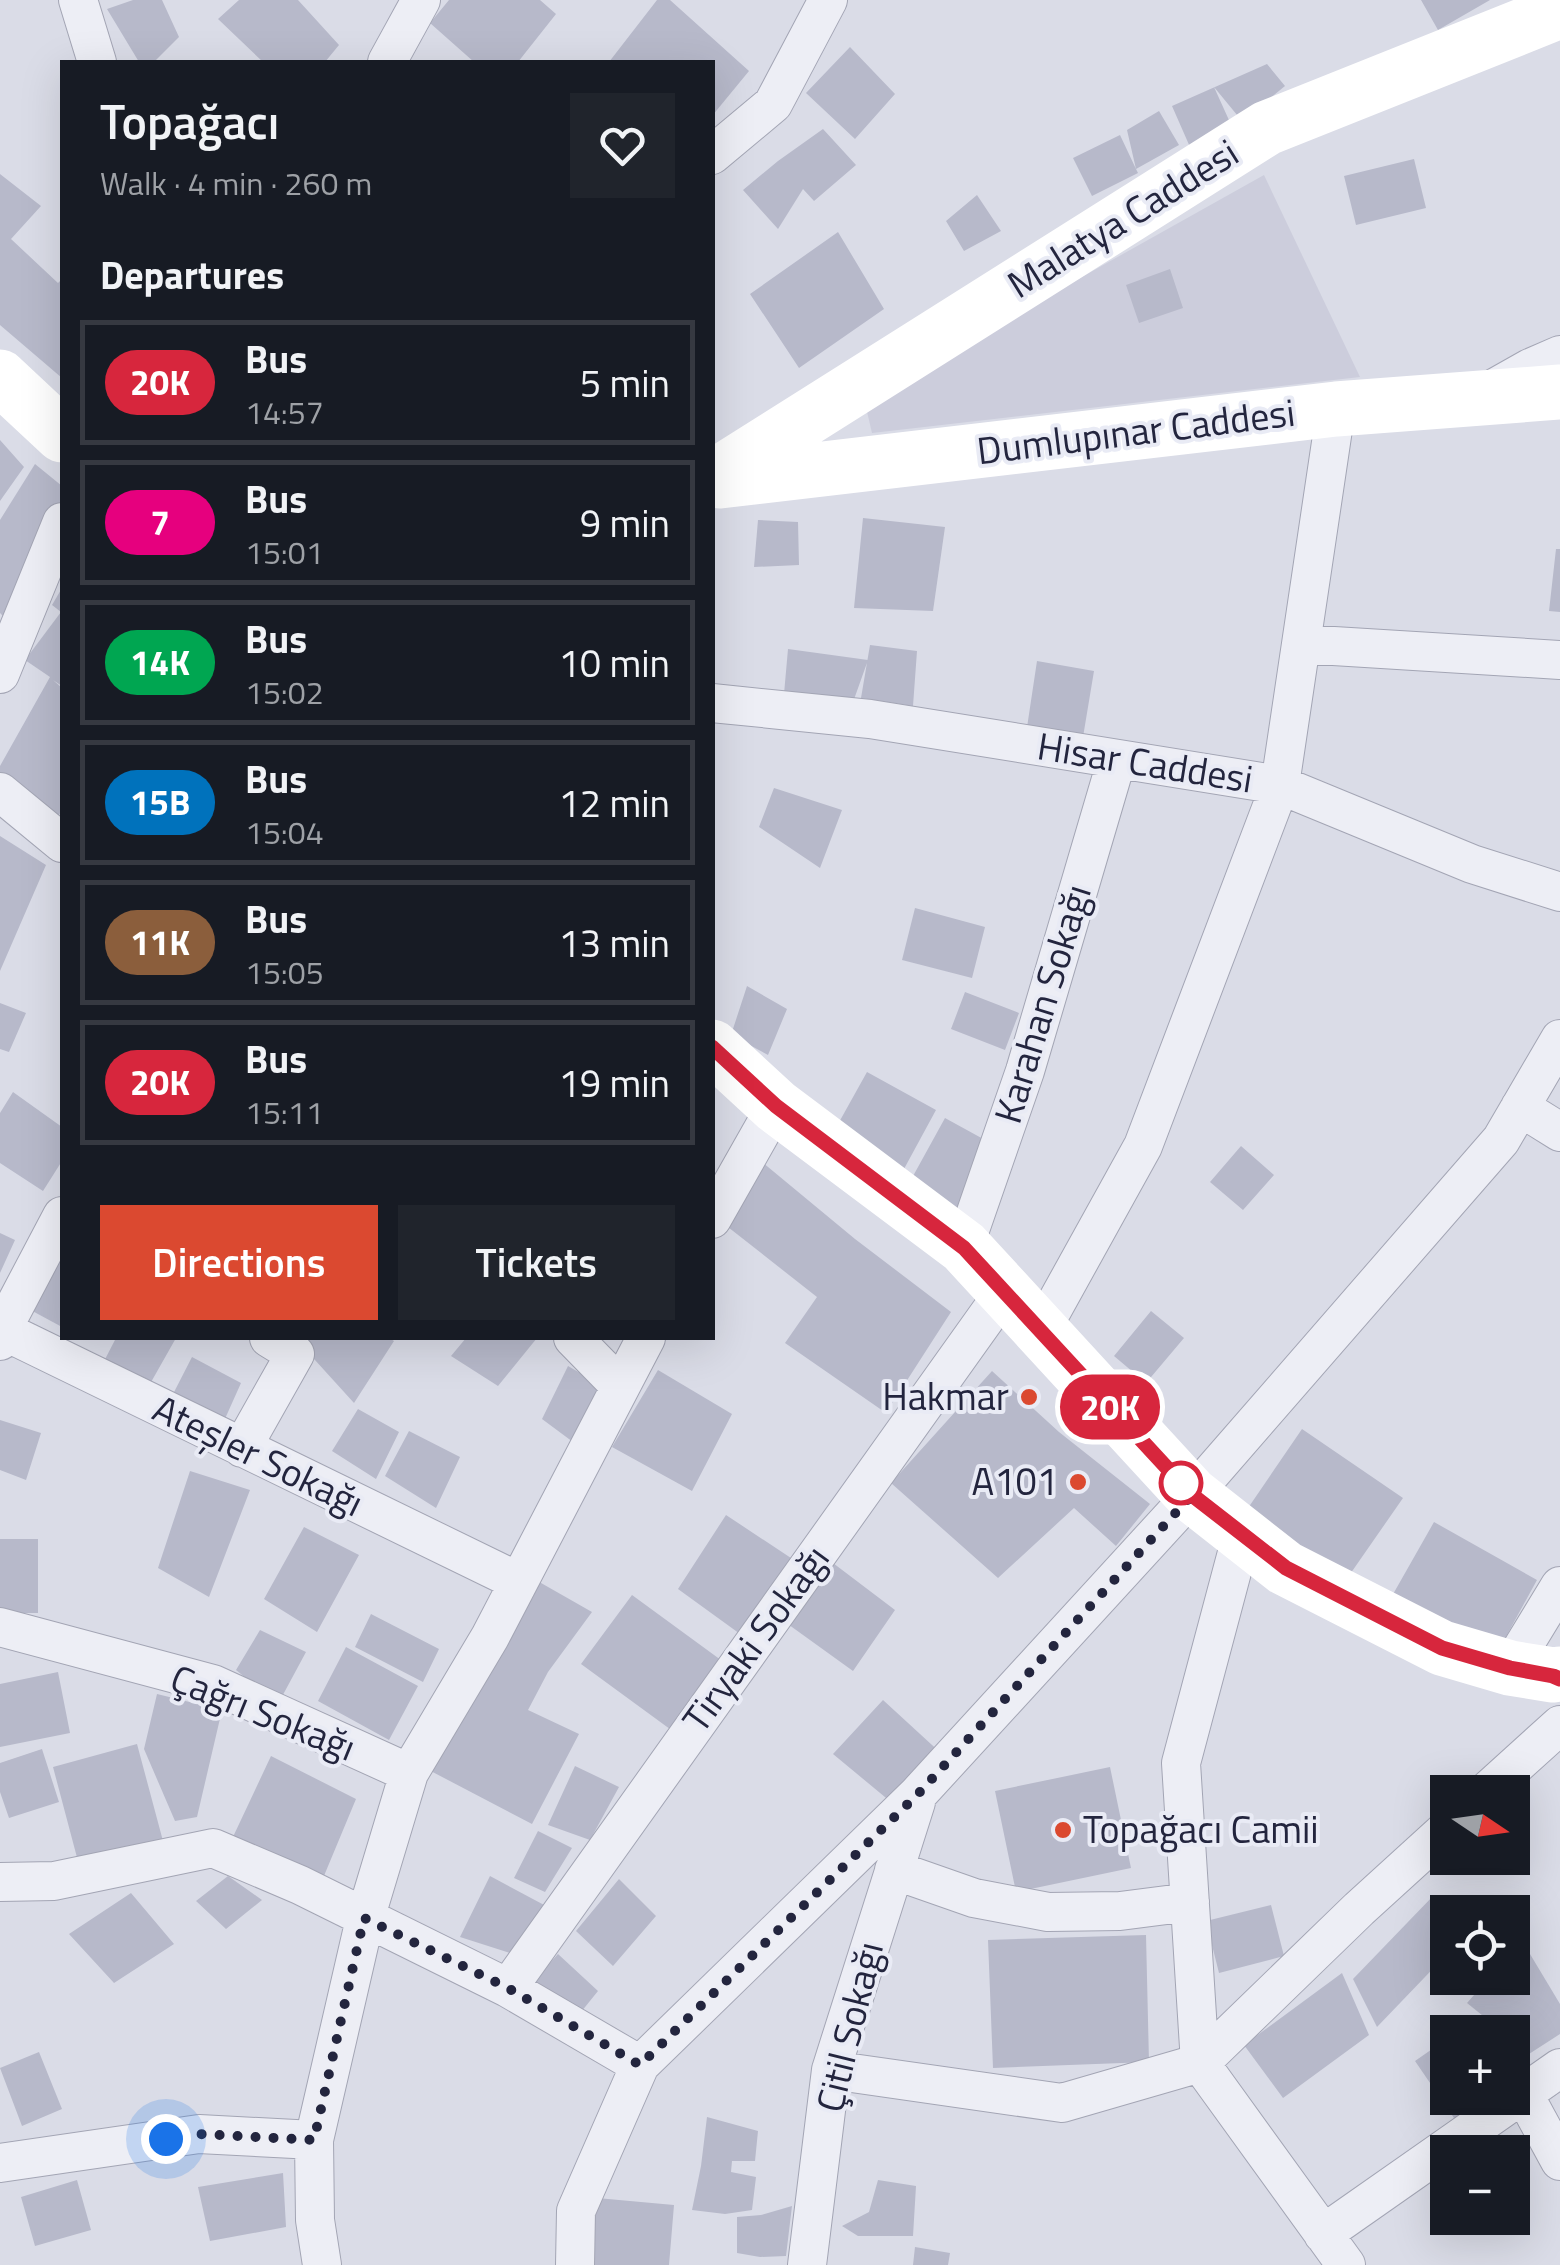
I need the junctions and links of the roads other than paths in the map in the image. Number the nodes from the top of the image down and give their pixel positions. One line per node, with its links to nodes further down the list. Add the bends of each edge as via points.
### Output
1 (78, 0): 5 (street)
2 (421, 0): 6 (street)
3 (828, 0): 7 (street, via 773,104)
4 (1560, 11): 14 (street, Malatya Caddesi, via 1267,128)
5 (95, 60)
6 (388, 60)
7 (715, 152)
8 (1560, 356): 11 (street)
9 (0, 378): 13 (street)
10 (1560, 392): 11 (street, Dumlupınar Caddesi)
11 (1475, 398): 12 (street, Dumlupınar Caddesi)
12 (1336, 409): 15 (street, Dumlupınar Caddesi); 17 (street)
13 (60, 433)
14 (715, 478)
15 (715, 480)
16 (60, 527): 19 (street)
17 (1302, 644): 18 (street); 22 (street)
18 (1560, 660)
19 (0, 674)
20 (715, 703): 21 (street, Hisar Caddesi, via 870,719)
21 (1118, 759): 22 (street, Hisar Caddesi); 33 (street, Karahan Sokağı)
22 (1280, 785): 25 (street, Hisar Caddesi, via 1472,864); 35 (street, via 1142,1146)
23 (0, 792): 24 (street)
24 (60, 841)
25 (1560, 892)
26 (1560, 1038): 29 (street)
27 (715, 1051): 28 (street)
28 (776, 1106): 31 (street); 33 (street)
29 (1520, 1107): 30 (street); 42 (street, via 1500,1140)
30 (1560, 1132)
31 (715, 1214)
32 (60, 1220): 36 (street)
33 (964, 1248): 34 (street)
34 (1005, 1291): 35 (street); 56 (street, Tiryaki Sokağı)
35 (1040, 1332): 42 (street)
36 (1, 1333): 41 (street, Ateşler Sokağı)
37 (273, 1340): 41 (street, via 295,1354)
38 (575, 1340): 40 (street)
39 (645, 1340): 40 (street)
40 (620, 1385): 44 (street)
41 (242, 1448): 44 (street, Ateşler Sokağı)
42 (1192, 1495): 43 (street); 50 (street)
43 (1242, 1534): 47 (street, via 1286,1568 1442,1648); 54 (street, via 1181,1763)
44 (517, 1581): 48 (street)
45 (1560, 1586): 47 (street)
46 (0, 1627): 48 (street, Çağrı Sokağı, via 213,1684)
47 (1549, 1684): 49 (street)
48 (409, 1774): 55 (street)
49 (1496, 1775)
50 (918, 1794): 52 (street, Çitil Sokağı); 58 (street)
51 (1430, 1845): 57 (street)
52 (894, 1870): 54 (street, via 974,1898 1048,1912); 60 (street, Çitil Sokağı)
53 (0, 1882): 55 (street, via 54,1880 213,1848)
54 (1190, 1902): 57 (street)
55 (364, 1918): 56 (street); 64 (street)
56 (508, 1988): 58 (street)
57 (1200, 2063): 60 (street, via 1062,2103); 67 (street)
58 (640, 2065): 69 (street, via 576,2211)
59 (1560, 2068): 61 (street)
60 (831, 2070): 70 (street, Çitil Sokağı)
61 (1530, 2089)
62 (1530, 2107): 65 (street)
63 (1493, 2115): 67 (street)
64 (314, 2140): 66 (street, via 199,2134); 68 (street)
65 (1560, 2161)
66 (0, 2162)
67 (1323, 2234): 71 (street)
68 (322, 2265)
69 (575, 2265)
70 (807, 2265)
71 (1346, 2265)

